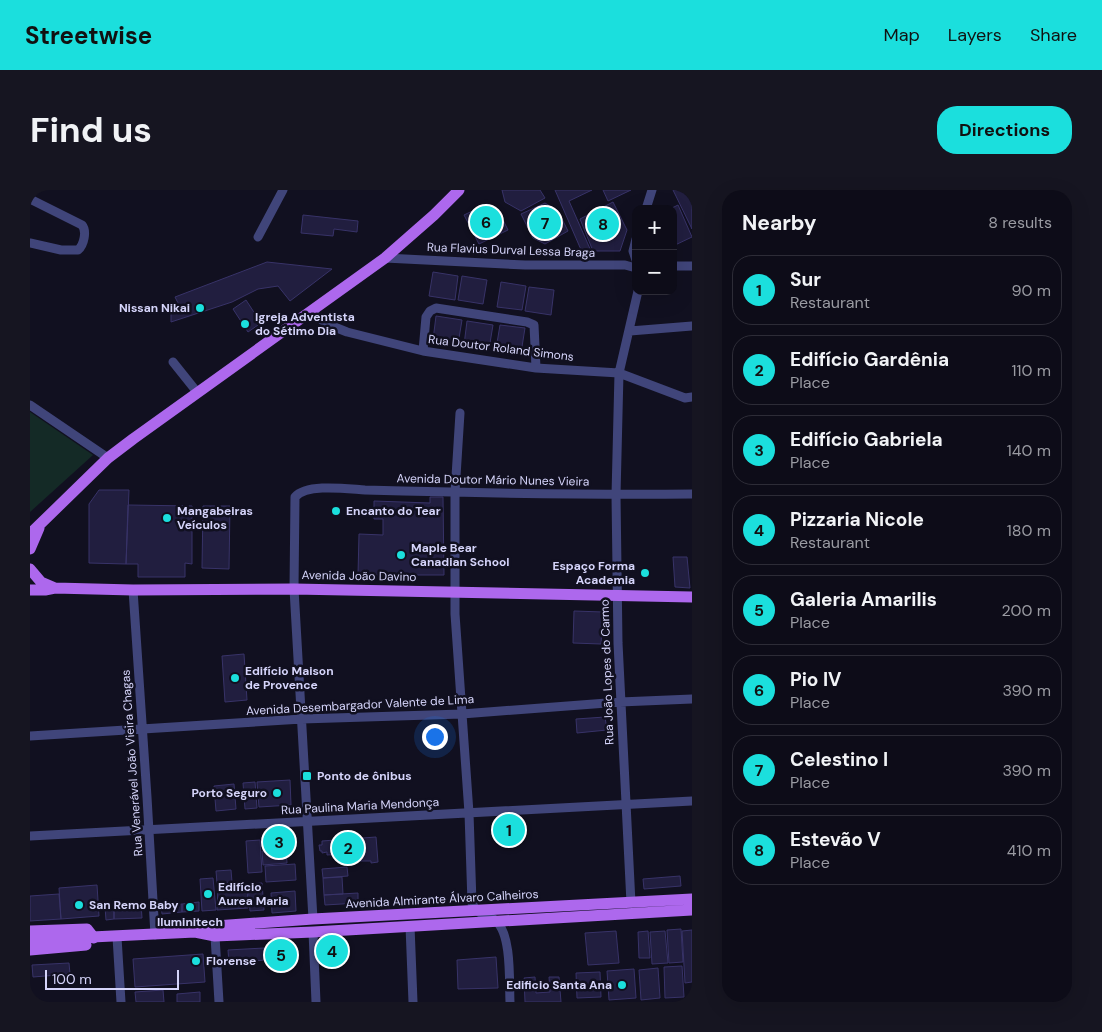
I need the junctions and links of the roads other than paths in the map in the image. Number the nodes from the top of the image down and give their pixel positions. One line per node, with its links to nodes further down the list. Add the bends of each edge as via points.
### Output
1 (283, 190): 6 (street)
2 (458, 190): 8 (main road)
3 (652, 190): 5 (street)
4 (30, 199): 7 (street, via 84,226 85,230 82,246 75,250)
5 (647, 205)
6 (258, 237)
7 (30, 244)
8 (385, 258): 11 (street, Rua Flavius Durval Lessa Braga); 13 (main road)
9 (677, 266): 10 (street)
10 (692, 266)
11 (632, 267)
12 (637, 295): 15 (street, Rua João Lopes do Carmo)
13 (311, 312): 16 (street, Rua Doutor Roland Simons, via 327,324 348,332); 20 (main road)
14 (692, 326): 15 (street)
15 (630, 331): 19 (street, Rua João Lopes do Carmo)
16 (422, 351): 18 (street, Rua Doutor Roland Simons); 18 (street, via 426,317 430,310 464,312 534,325)
17 (173, 362): 20 (street)
18 (536, 368): 19 (street, Rua Doutor Roland Simons)
19 (619, 373): 21 (street, Rua Doutor Roland Simons, via 685,398); 27 (street, Rua João Lopes do Carmo)
20 (197, 392): 24 (main road)
21 (692, 397)
22 (30, 405): 24 (street)
23 (460, 413): 25 (street)
24 (108, 458): 28 (main road)
25 (455, 492): 27 (street, Avenida Doutor Mário Nunes Vieira); 33 (street, Avenida Doutor Mário Nunes Vieira, via 321,488 299,493 295,497); 36 (street)
26 (692, 494): 27 (street, Avenida Doutor Mário Nunes Vieira)
27 (616, 495): 37 (street, Rua João Lopes do Carmo)
28 (40, 525): 29 (main road); 30 (main road)
29 (30, 534)
30 (30, 550)
31 (30, 570): 32 (main road, via 41,582)
32 (55, 588): 34 (main road, Avenida João Davino); 35 (main road, Avenida João Davino)
33 (294, 589): 35 (main road, Avenida João Davino); 36 (main road, Avenida João Davino); 42 (street)
34 (30, 590)
35 (133, 590): 43 (street, Rua Venerável João Vieira Chagas)
36 (455, 591): 37 (main road, Avenida João Davino); 41 (street)
37 (616, 595): 38 (main road, Avenida João Davino); 40 (street, Rua João Lopes do Carmo)
38 (692, 597)
39 (692, 699): 40 (street, Avenida Desembargador Valente de Lima)
40 (620, 702): 41 (street, Avenida Desembargador Valente de Lima); 46 (street, Rua João Lopes do Carmo)
41 (462, 714): 42 (street, Avenida Desembargador Valente de Lima); 47 (street)
42 (302, 719): 43 (street, Avenida Desembargador Valente de Lima); 48 (street)
43 (142, 730): 44 (street, Avenida Desembargador Valente de Lima); 49 (street, Rua Venerável João Vieira Chagas)
44 (30, 736)
45 (692, 801): 46 (street, Rua Paulina Maria Mendonça)
46 (625, 804): 47 (street, Rua Paulina Maria Mendonça); 52 (street, Rua João Lopes do Carmo)
47 (469, 813): 48 (street, Rua Paulina Maria Mendonça); 54 (street, via 472,902)
48 (308, 822): 49 (street, Rua Paulina Maria Mendonça); 55 (street)
49 (149, 830): 50 (street, Rua Paulina Maria Mendonça); 61 (street, Rua Venerável João Vieira Chagas)
50 (30, 836)
51 (692, 899): 52 (main road, Avenida Almirante Álvaro Calheiros)
52 (631, 903): 54 (main road, Avenida Almirante Álvaro Calheiros)
53 (692, 910): 56 (main road, Avenida Almirante Álvaro Calheiros)
54 (476, 911): 55 (main road, Avenida Almirante Álvaro Calheiros); 56 (street)
55 (313, 919): 59 (main road, Avenida Almirante Álvaro Calheiros, via 216,926)
56 (497, 921): 57 (main road, Avenida Almirante Álvaro Calheiros); 71 (street, via 507,941)
57 (410, 926): 60 (main road, Avenida Almirante Álvaro Calheiros); 70 (street)
58 (30, 931): 64 (main road, Avenida Almirante Álvaro Calheiros, via 87,929)
59 (194, 932): 61 (main road, Avenida Almirante Álvaro Calheiros); 62 (main road, Avenida Almirante Álvaro Calheiros)
60 (313, 932): 62 (main road, Avenida Almirante Álvaro Calheiros); 69 (street)
61 (155, 934): 63 (main road, Avenida Almirante Álvaro Calheiros)
62 (215, 936): 68 (street)
63 (114, 937): 64 (main road, Avenida Almirante Álvaro Calheiros); 66 (main road, via 96,944); 67 (street)
64 (94, 938): 65 (main road)
65 (30, 940)
66 (30, 950)
67 (121, 1002)
68 (219, 1002)
69 (316, 1002)
70 (413, 1002)
71 (510, 1002)

